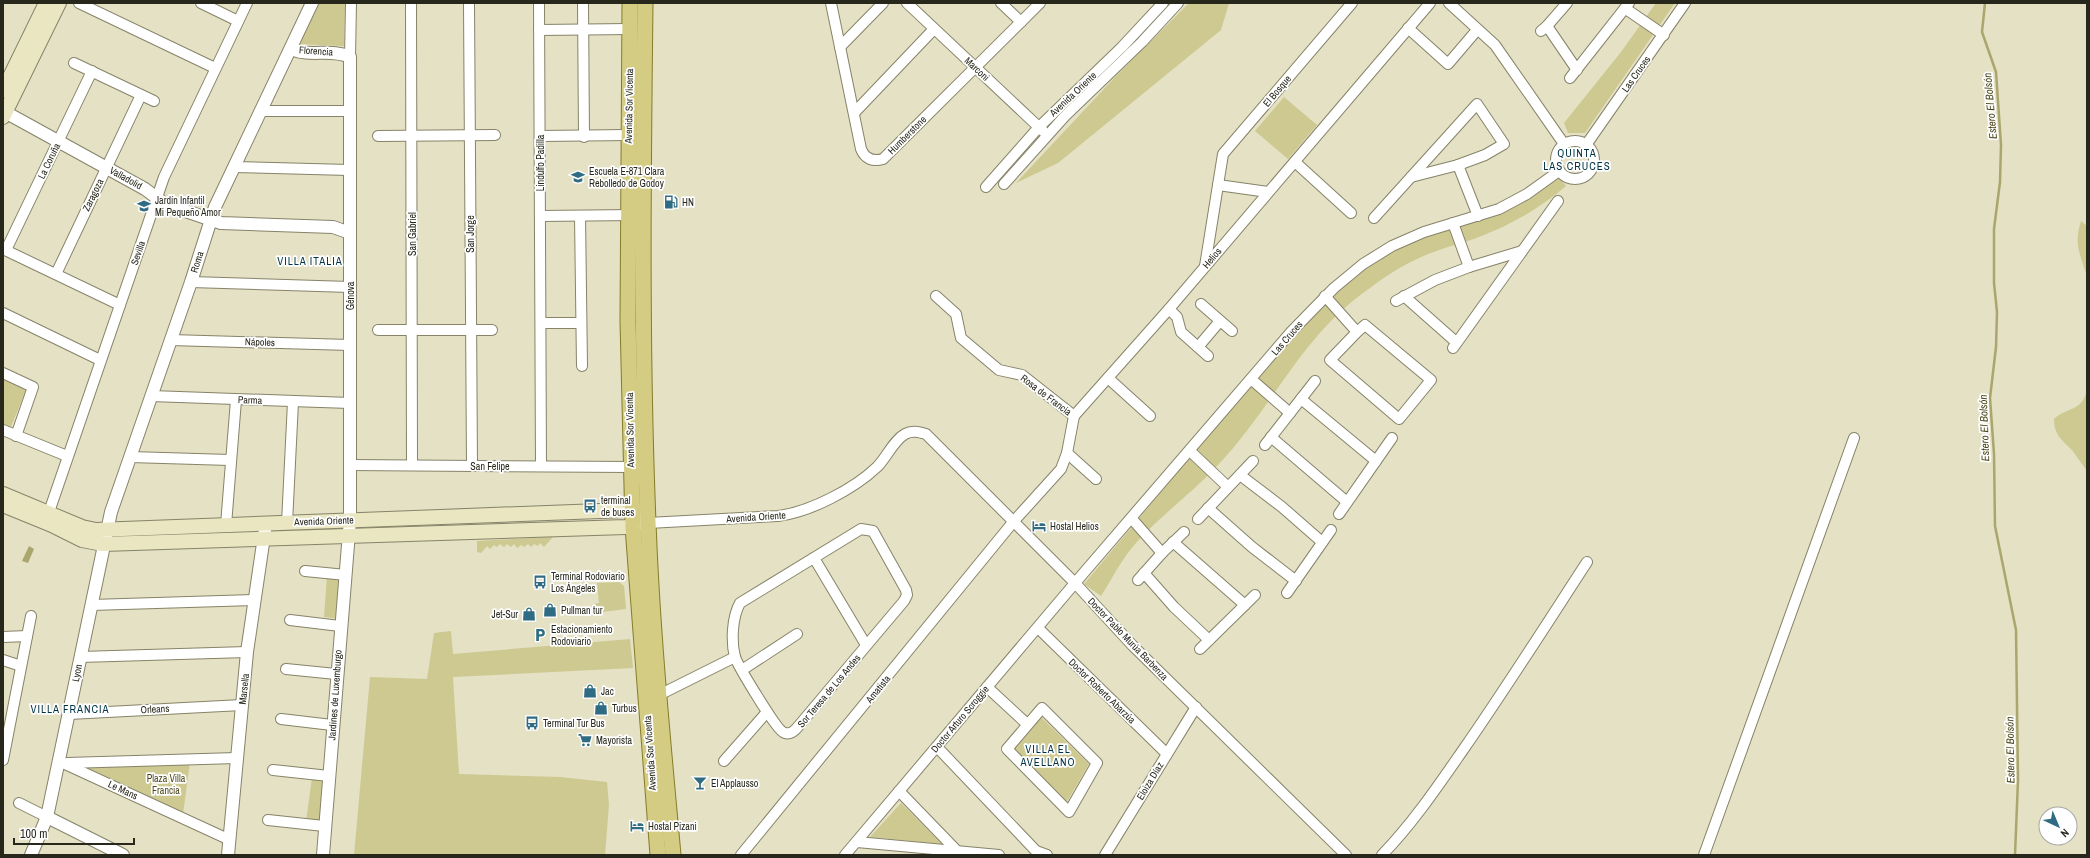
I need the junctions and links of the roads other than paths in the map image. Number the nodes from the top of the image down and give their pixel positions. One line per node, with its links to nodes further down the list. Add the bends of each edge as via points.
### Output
1 (46, 3): 46 (main road)
2 (59, 3): 52 (main road)
3 (79, 3): 41 (street)
4 (201, 3): 28 (street)
5 (247, 3): 28 (street, Sevilla)
6 (312, 3): 38 (street, Roma)
7 (351, 3): 39 (street, Génova)
8 (411, 3): 59 (street, San Gabriel)
9 (469, 3): 54 (street, San Jorge)
10 (539, 3): 33 (street, Lindulfo Padilla)
11 (583, 3): 35 (street)
12 (630, 3): 31 (main road, Avenida Sor Vicenta)
13 (645, 3): 79 (main road, Avenida Sor Vicenta)
14 (831, 3): 37 (street, Humberstone)
15 (883, 3): 37 (street)
16 (907, 3): 32 (street, Marconi)
17 (1001, 3): 29 (street)
18 (1040, 3): 29 (street, Humberstone)
19 (1178, 3): 27 (street, Avenida Oriente)
20 (1352, 3): 73 (street, El Bosque, via 1223,154)
21 (1430, 3): 30 (street, Helios)
22 (1449, 3): 34 (street)
23 (1567, 3): 43 (street, via 1544,28)
24 (1685, 3): 36 (street, Las Cruces)
25 (1160, 4): 27 (street); 53 (street, Avenida Oriente, via 1122,47)
26 (1627, 6): 36 (street); 43 (street)
27 (1168, 15): 57 (street, Avenida Oriente)
28 (238, 21): 41 (street, Sevilla)
29 (1021, 22): 42 (street, Humberstone)
30 (1408, 28): 34 (street, via 1448,64); 65 (street, Helios)
31 (630, 29): 35 (street); 56 (main road, Avenida Sor Vicenta)
32 (934, 29): 42 (street, Marconi); 51 (street)
33 (539, 30): 35 (street); 60 (street, Lindulfo Padilla)
34 (1477, 30): 63 (street, via 1495,45)
35 (583, 31): 61 (street)
36 (1664, 35): 64 (street, Las Cruces)
37 (840, 47): 51 (street, Humberstone)
38 (291, 48): 39 (street, Florencia, via 298,51); 49 (street, Roma)
39 (345, 55): 50 (street, Génova)
40 (74, 63): 44 (street)
41 (215, 68): 76 (street, Sevilla, via 164,177)
42 (976, 68): 51 (street, Humberstone, via 883,160 872,160 863,152); 53 (street, Marconi)
43 (1577, 70): 45 (street)
44 (92, 72): 47 (street); 62 (street, La Coruña)
45 (1570, 78)
46 (3, 91)
47 (142, 95): 48 (street); 68 (street, Zaragoza)
48 (154, 101)
49 (261, 111): 50 (street); 67 (street, Roma)
50 (348, 111): 69 (street, Génova)
51 (854, 113)
52 (4, 114): 62 (street, Valladolid)
53 (1039, 127): 57 (street, Marconi); 74 (street, Avenida Oriente)
54 (470, 134): 55 (street); 59 (street); 103 (street, San Jorge)
55 (495, 135)
56 (629, 135): 61 (street); 79 (main road, Avenida Sor Vicenta)
57 (1046, 135): 72 (street, Avenida Oriente)
58 (378, 136): 59 (street)
59 (412, 136): 105 (street, San Gabriel)
60 (540, 136): 61 (street); 80 (street, Lindulfo Padilla)
61 (584, 137)
62 (58, 142): 68 (street, Valladolid); 87 (street, La Coruña)
63 (1564, 144): 64 (street, via 1575,141); 70 (street, via 1556,160)
64 (1586, 145): 70 (street, via 1594,159 1592,170 1584,178 1573,180)
65 (1295, 162): 75 (street, Helios); 78 (street)
66 (1458, 165): 71 (street); 71 (street, via 1485,155 1504,144 1477,104); 82 (street)
67 (234, 167): 69 (street); 84 (street, Roma)
68 (107, 168): 76 (street, Valladolid, via 145,189); 91 (street, Zaragoza)
69 (349, 170): 86 (street, Génova)
70 (1559, 171): 82 (street, Las Cruces, via 1527,194 1499,209)
71 (1411, 177): 83 (street)
72 (1004, 184)
73 (1218, 185): 75 (street); 89 (street, El Bosque)
74 (986, 187)
75 (1268, 192): 89 (street, Helios)
76 (157, 199): 84 (street, Valladolid); 97 (street, Sevilla)
77 (1558, 201): 88 (street)
78 (1351, 213)
79 (636, 215): 81 (street); 143 (main road, Avenida Sor Vicenta, via 628,335); 162 (main road, Avenida Sor Vicenta)
80 (540, 216): 81 (street); 101 (street, Lindulfo Padilla)
81 (580, 216): 102 (street)
82 (1478, 216): 85 (street, Las Cruces)
83 (1374, 218)
84 (210, 220): 86 (street, Valladolid, via 243,224 333,227); 92 (street, Roma)
85 (1453, 223): 90 (street); 95 (street, Las Cruces, via 1408,239 1377,254 1349,274)
86 (350, 233): 93 (street, Génova)
87 (5, 250): 91 (street)
88 (1522, 251): 90 (street); 90 (street, via 1455,345 1400,298)
89 (1205, 266): 98 (street, Helios)
90 (1468, 267)
91 (56, 274): 97 (street)
92 (191, 282): 93 (street); 109 (street, Roma)
93 (350, 287): 110 (street, Génova)
94 (936, 296): 125 (street, Rosa de Francia, via 956,314 961,338 999,370 1022,375)
95 (1325, 296): 108 (street); 117 (street, Las Cruces)
96 (1201, 304): 100 (street)
97 (120, 305): 113 (street, Sevilla)
98 (1169, 309): 111 (street, via 1177,316 1181,332); 116 (street, Helios)
99 (3, 313): 113 (street)
100 (1220, 321): 107 (street); 111 (street)
101 (540, 323): 102 (street); 142 (street, Lindulfo Padilla)
102 (581, 323): 114 (street)
103 (471, 329): 105 (street); 106 (street); 141 (street, San Jorge)
104 (378, 330): 105 (street)
105 (412, 330): 140 (street, San Gabriel)
106 (492, 330)
107 (1232, 331)
108 (1357, 332): 108 (street, via 1330,360 1399,419 1431,380 1365,325)
109 (170, 340): 110 (street, Nápoles); 119 (street, Roma)
110 (350, 345): 123 (street, Génova)
111 (1198, 347): 112 (street)
112 (1208, 356)
113 (100, 360): 134 (street, Sevilla)
114 (582, 366)
115 (3, 373): 129 (street, via 33,387)
116 (1108, 378): 125 (street, Helios); 126 (street)
117 (1251, 379): 124 (street); 132 (street, Las Cruces)
118 (1315, 381): 120 (street)
119 (151, 396): 121 (street, Parma); 135 (street, Roma)
120 (1301, 399): 124 (street); 138 (street)
121 (236, 400): 122 (street, Parma); 136 (street)
122 (293, 402): 123 (street, Parma); 161 (street)
123 (350, 403): 139 (street, Génova)
124 (1290, 413): 148 (street, via 1268,441)
125 (1074, 416): 133 (street)
126 (1150, 416)
127 (3, 430): 129 (street)
128 (907, 433): 159 (street, Doctor Pablo Murúa Barbenza, via 913,431 926,434); 162 (street, Avenida Oriente, via 871,472 809,509 778,516)
129 (16, 436): 134 (street)
130 (1392, 438): 138 (street)
131 (1854, 438): 245 (street)
132 (1190, 451): 146 (street); 156 (street, Las Cruces)
133 (1067, 453): 145 (street); 159 (street, via 1061,469)
134 (67, 456): 152 (street, Sevilla)
135 (130, 457): 136 (street); 166 (street, Roma)
136 (230, 460): 163 (street)
137 (1253, 461): 144 (street)
138 (1376, 461): 148 (street)
139 (349, 465): 140 (street, San Felipe); 158 (street, Génova)
140 (412, 465): 141 (street, San Felipe)
141 (472, 466): 142 (street, San Felipe)
142 (541, 466): 143 (street, San Felipe)
143 (631, 467): 151 (main road, Avenida Sor Vicenta)
144 (1240, 475): 146 (street); 173 (street)
145 (1096, 479)
146 (1228, 487): 150 (street)
147 (3, 494): 152 (main road, Avenida Oriente)
148 (1347, 502): 154 (street)
149 (3, 505): 174 (main road, Avenida Oriente, via 82,540)
150 (1208, 508): 157 (street); 180 (street)
151 (632, 509): 153 (main road, Avenida Oriente); 162 (main road); 164 (main road, Avenida Sor Vicenta)
152 (49, 512): 166 (main road, Avenida Oriente, via 89,529)
153 (565, 512): 155 (main road, Avenida Oriente); 165 (main road)
154 (1339, 514)
155 (472, 516): 158 (main road, Avenida Oriente); 168 (main road, via 466,520)
156 (1132, 519): 175 (street); 181 (street, Las Cruces)
157 (1198, 519)
158 (350, 520): 161 (main road, Avenida Oriente); 170 (street, Génova)
159 (1014, 521): 181 (street, Doctor Pablo Murúa Barbenza); 238 (street, Amatista)
160 (266, 523): 161 (main road, Avenida Oriente); 163 (main road, Avenida Oriente); 171 (street, Marsella)
161 (287, 523)
162 (648, 523): 164 (main road, Avenida Oriente); 207 (main road, Avenida Sor Vicenta)
163 (226, 525): 166 (main road, Avenida Oriente)
164 (632, 527): 165 (main road, Avenida Oriente); 204 (main road, Avenida Sor Vicenta)
165 (568, 529): 168 (main road, Avenida Oriente)
166 (106, 530): 174 (street, Lyon)
167 (1331, 530): 173 (street)
168 (466, 532): 170 (main road, Avenida Oriente)
169 (1184, 532): 172 (street)
170 (349, 536): 171 (main road, Avenida Oriente); 179 (street, Jardines de Luxemburgo)
171 (265, 539): 174 (main road, Avenida Oriente); 184 (street, Marsella)
172 (1173, 542): 175 (street); 186 (street)
173 (1322, 542): 180 (street)
174 (103, 544): 185 (street, Lyon)
175 (1162, 553): 194 (street, via 1141,576)
176 (814, 558): 195 (street, Sor Teresa de Los Andes); 195 (street, Sor Teresa de Los Andes, via 861,529 873,531 907,595); 199 (street, Sor Teresa de Los Andes, via 740,604 735,613 733,626)
177 (1586, 562): 244 (street, via 1434,792)
178 (305, 571): 179 (street)
179 (346, 575): 189 (street, Jardines de Luxemburgo)
180 (1296, 581): 182 (street)
181 (1074, 583): 190 (street, Doctor Arturo Scroggie); 209 (street, Doctor Pablo Murúa Barbenza)
182 (1287, 593)
183 (1255, 595): 186 (street)
184 (254, 600): 185 (street); 197 (street, Marsella)
185 (91, 605): 198 (street, Lyon)
186 (1245, 605): 194 (street)
187 (31, 616): 192 (street)
188 (290, 620): 189 (street)
189 (340, 626): 205 (street, Jardines de Luxemburgo)
190 (1038, 628): 206 (street, Doctor Arturo Scroggie); 217 (street, Doctor Roberto Abarzúa)
191 (797, 634): 203 (street)
192 (27, 636): 193 (street); 201 (street)
193 (3, 637)
194 (1209, 640): 196 (street)
195 (866, 645): 210 (street, Sor Teresa de Los Andes, via 794,731 787,734 781,732)
196 (1200, 649)
197 (247, 652): 198 (street); 208 (street, Marsella)
198 (80, 657): 212 (street, Lyon)
199 (735, 658): 203 (street, Sor Teresa de Los Andes); 207 (street)
200 (3, 660): 201 (street)
201 (21, 666): 211 (street)
202 (286, 669): 205 (street)
203 (742, 670): 210 (street, Sor Teresa de Los Andes)
204 (644, 672): 207 (main road, via 652,674); 236 (main road, Avenida Sor Vicenta)
205 (336, 674): 215 (street, Jardines de Luxemburgo)
206 (987, 687): 214 (street); 216 (street, Doctor Arturo Scroggie)
207 (659, 688): 237 (main road, Avenida Sor Vicenta)
208 (242, 705): 212 (street, Orleans); 218 (street, Marsella)
209 (1196, 708): 217 (street, Eloiza Díaz); 243 (street, Doctor Pablo Murúa Barbenza)
210 (767, 712): 220 (street)
211 (8, 713): 219 (street)
212 (69, 714): 221 (street, Lyon)
213 (280, 719): 215 (street)
214 (1027, 724): 214 (street, via 1006,748 1069,812 1097,763 1042,708)
215 (332, 725): 223 (street, Jardines de Luxemburgo)
216 (937, 747): 224 (street, Doctor Arturo Scroggie); 241 (street)
217 (1167, 754): 242 (street, Eloiza Díaz)
218 (237, 758): 221 (street); 229 (street, Marsella)
219 (3, 760)
220 (724, 760)
221 (62, 763): 226 (street, Lyon); 229 (street, Le Mans)
222 (273, 770): 223 (street)
223 (329, 776): 228 (street, Jardines de Luxemburgo)
224 (900, 791): 230 (street, Doctor Arturo Scroggie); 231 (street)
225 (19, 803): 226 (street)
226 (47, 817): 232 (street, Lyon); 233 (street)
227 (268, 820): 228 (street)
228 (324, 826): 235 (street, Jardines de Luxemburgo)
229 (230, 840): 234 (street, Marsella)
230 (857, 842): 231 (street); 239 (street, Doctor Arturo Scroggie)
231 (958, 852): 240 (street)
232 (31, 855)
233 (123, 855)
234 (228, 855)
235 (323, 855)
236 (658, 855)
237 (673, 855)
238 (741, 855)
239 (845, 855)
240 (999, 855)
241 (1042, 855)
242 (1105, 855)
243 (1346, 855)
244 (1382, 855)
245 (1704, 855)

